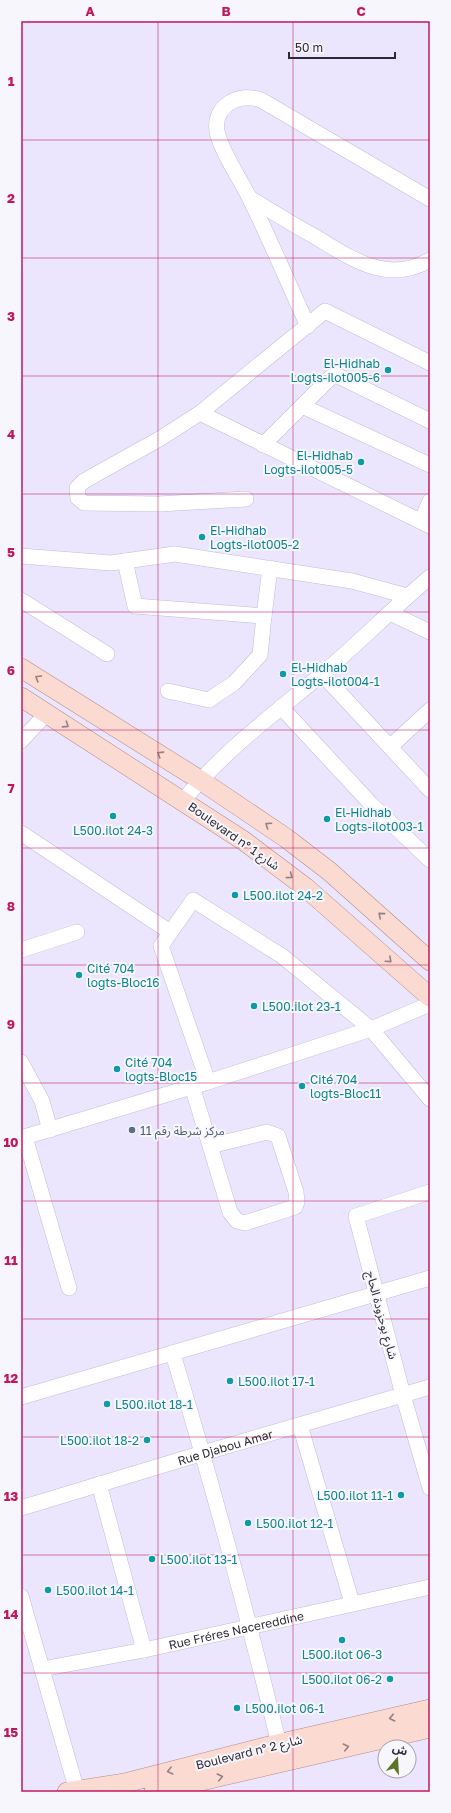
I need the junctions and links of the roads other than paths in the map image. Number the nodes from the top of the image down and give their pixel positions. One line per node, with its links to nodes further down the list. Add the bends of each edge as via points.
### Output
1 (250, 198): 2 (street, via 217,131 219,115 224,108 230,102 246,97 262,100); 3 (street, via 362,264 387,270 400,270); 4 (street)
2 (430, 199)
3 (430, 260)
4 (308, 326): 5 (street, via 325,311); 7 (street)
5 (430, 363)
6 (302, 406): 8 (street, via 334,374); 9 (street); 10 (street)
7 (200, 413): 9 (street); 11 (street, via 84,481 77,488 78,498 84,503 159,504)
8 (430, 421)
9 (263, 445): 13 (street)
10 (430, 465)
11 (246, 499)
12 (430, 501): 13 (street)
13 (425, 524)
14 (21, 556): 15 (street, via 112,564)
15 (125, 562): 16 (street, via 175,554); 21 (street, via 135,606)
16 (270, 568): 18 (street, via 352,581); 21 (street)
17 (430, 577): 18 (street)
18 (407, 596): 20 (street)
19 (21, 600): 23 (street)
20 (390, 613): 22 (street); 25 (street)
21 (264, 616): 26 (street, via 260,655 234,683 209,700)
22 (430, 632)
23 (107, 654)
24 (21, 668): 33 (main road, one-way to 24)
25 (322, 674): 28 (street); 32 (street)
26 (168, 691)
27 (21, 697): 30 (main road, Boulevard n° شارع 1)
28 (281, 706): 33 (street); 37 (street, via 371,804)
29 (430, 710): 32 (street)
30 (47, 713): 31 (street); 35 (main road, Boulevard n° شارع 1, one-way to 35)
31 (21, 741)
32 (391, 746): 34 (street)
33 (200, 780): 35 (street); 41 (main road, one-way to 33, via 329,871 286,838)
34 (430, 790)
35 (183, 801): 42 (main road, Boulevard n° شارع 1, one-way to 42, via 244,841 305,887)
36 (21, 833): 39 (street)
37 (430, 860)
38 (77, 932): 40 (street)
39 (170, 932): 44 (street, via 193,900 282,956); 46 (street, via 161,946)
40 (21, 950)
41 (430, 961)
42 (430, 997)
43 (430, 1004): 44 (street)
44 (371, 1029): 46 (street); 48 (street)
45 (21, 1062): 49 (street, via 42,1101)
46 (208, 1082): 47 (street)
47 (192, 1086): 49 (street); 51 (street)
48 (430, 1099)
49 (50, 1130): 50 (street)
50 (23, 1137): 54 (street)
51 (210, 1146): 51 (street, via 267,1132 278,1136 296,1192 295,1207 245,1223 237,1221 230,1212)
52 (430, 1192): 55 (street, شارع بوحزودة الحاج, via 356,1216)
53 (430, 1278): 55 (street)
54 (69, 1288)
55 (376, 1294): 56 (street); 58 (street, شارع بوحزودة الحاج)
56 (173, 1354): 59 (street); 61 (street)
57 (430, 1387): 58 (street, Rue Djabou Amar)
58 (403, 1394): 60 (street, Rue Djabou Amar); 63 (street, شارع بوحزودة الحاج)
59 (21, 1397)
60 (300, 1424): 61 (street, Rue Djabou Amar); 67 (street)
61 (203, 1453): 62 (street, Rue Djabou Amar); 69 (street)
62 (99, 1484): 64 (street, Rue Djabou Amar); 70 (street)
63 (430, 1488)
64 (21, 1508)
65 (430, 1587): 67 (street, Rue Fréres Nacereddine)
66 (21, 1596): 68 (street)
67 (352, 1603): 69 (street, Rue Fréres Nacereddine)
68 (24, 1616): 71 (street)
69 (250, 1626): 70 (street, Rue Fréres Nacereddine); 74 (street)
70 (144, 1650): 71 (street, Rue Fréres Nacereddine)
71 (42, 1669): 75 (street)
72 (430, 1709): 74 (main road, Boulevard n° شارع 2, one-way to 74)
73 (430, 1728): 76 (main road, Boulevard n° شارع 2, one-way to 73)
74 (279, 1744): 75 (main road, Boulevard n° شارع 2, one-way to 75, via 125,1782)
75 (72, 1791)
76 (154, 1792)

